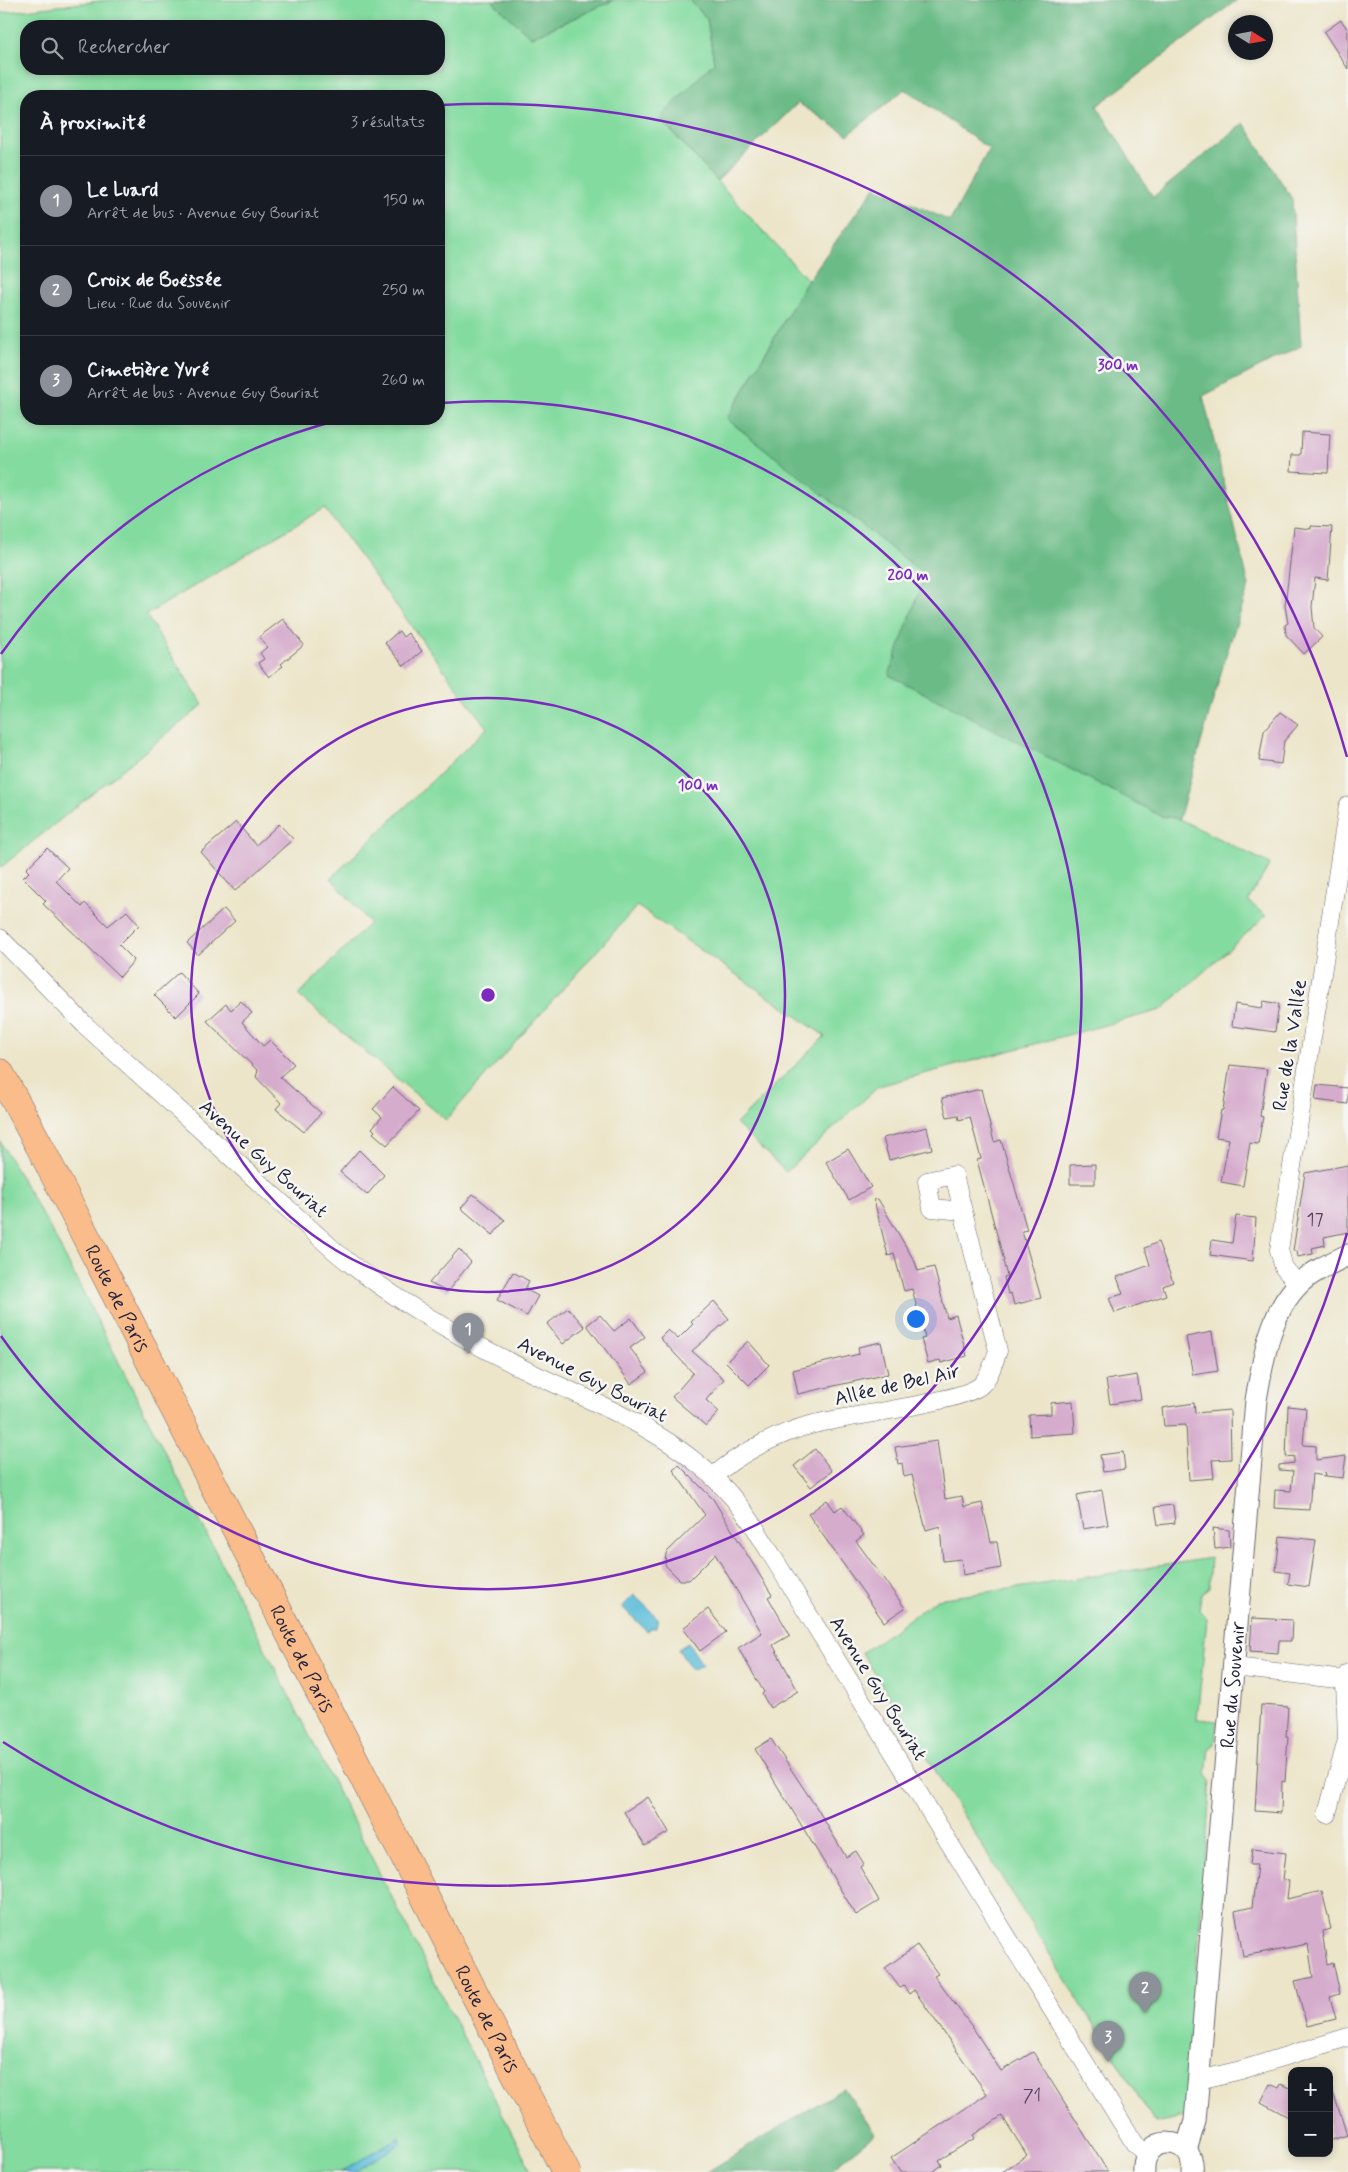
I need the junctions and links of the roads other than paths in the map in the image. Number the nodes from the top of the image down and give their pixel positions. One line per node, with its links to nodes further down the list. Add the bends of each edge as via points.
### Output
1 (1348, 806): 8 (street, Rue de la Vallée, via 1279,1250 1284,1268)
2 (0, 938): 9 (street, Avenue Guy Bouriat, via 86,1026 370,1281 494,1353 640,1423)
3 (0, 1052): 5 (main road, Route de Paris)
4 (0, 1073): 5 (main road, Route de Paris)
5 (39, 1145): 17 (main road, Route de Paris)
6 (963, 1211): 9 (street, Allée de Bel Air, via 998,1350 991,1370 980,1386 955,1397 812,1424 768,1441)
7 (1348, 1255): 8 (street, Rue du Souvenir)
8 (1298, 1284): 10 (street, Rue du Souvenir, via 1273,1326 1262,1364 1256,1400)
9 (713, 1476): 16 (street, Avenue Guy Bouriat, via 752,1523)
10 (1234, 1667): 11 (street); 14 (street, Rue du Souvenir)
11 (1346, 1677): 12 (street, via 1347,1740)
12 (1327, 1814)
13 (1348, 2037): 14 (street)
14 (1199, 2080): 15 (street, Rue du Souvenir, via 1196,2121)
15 (1186, 2150): 16 (street, via 1175,2144 1163,2143 1155,2146); 18 (street, via 1191,2158)
16 (1146, 2164)
17 (566, 2172)
18 (1192, 2172)

